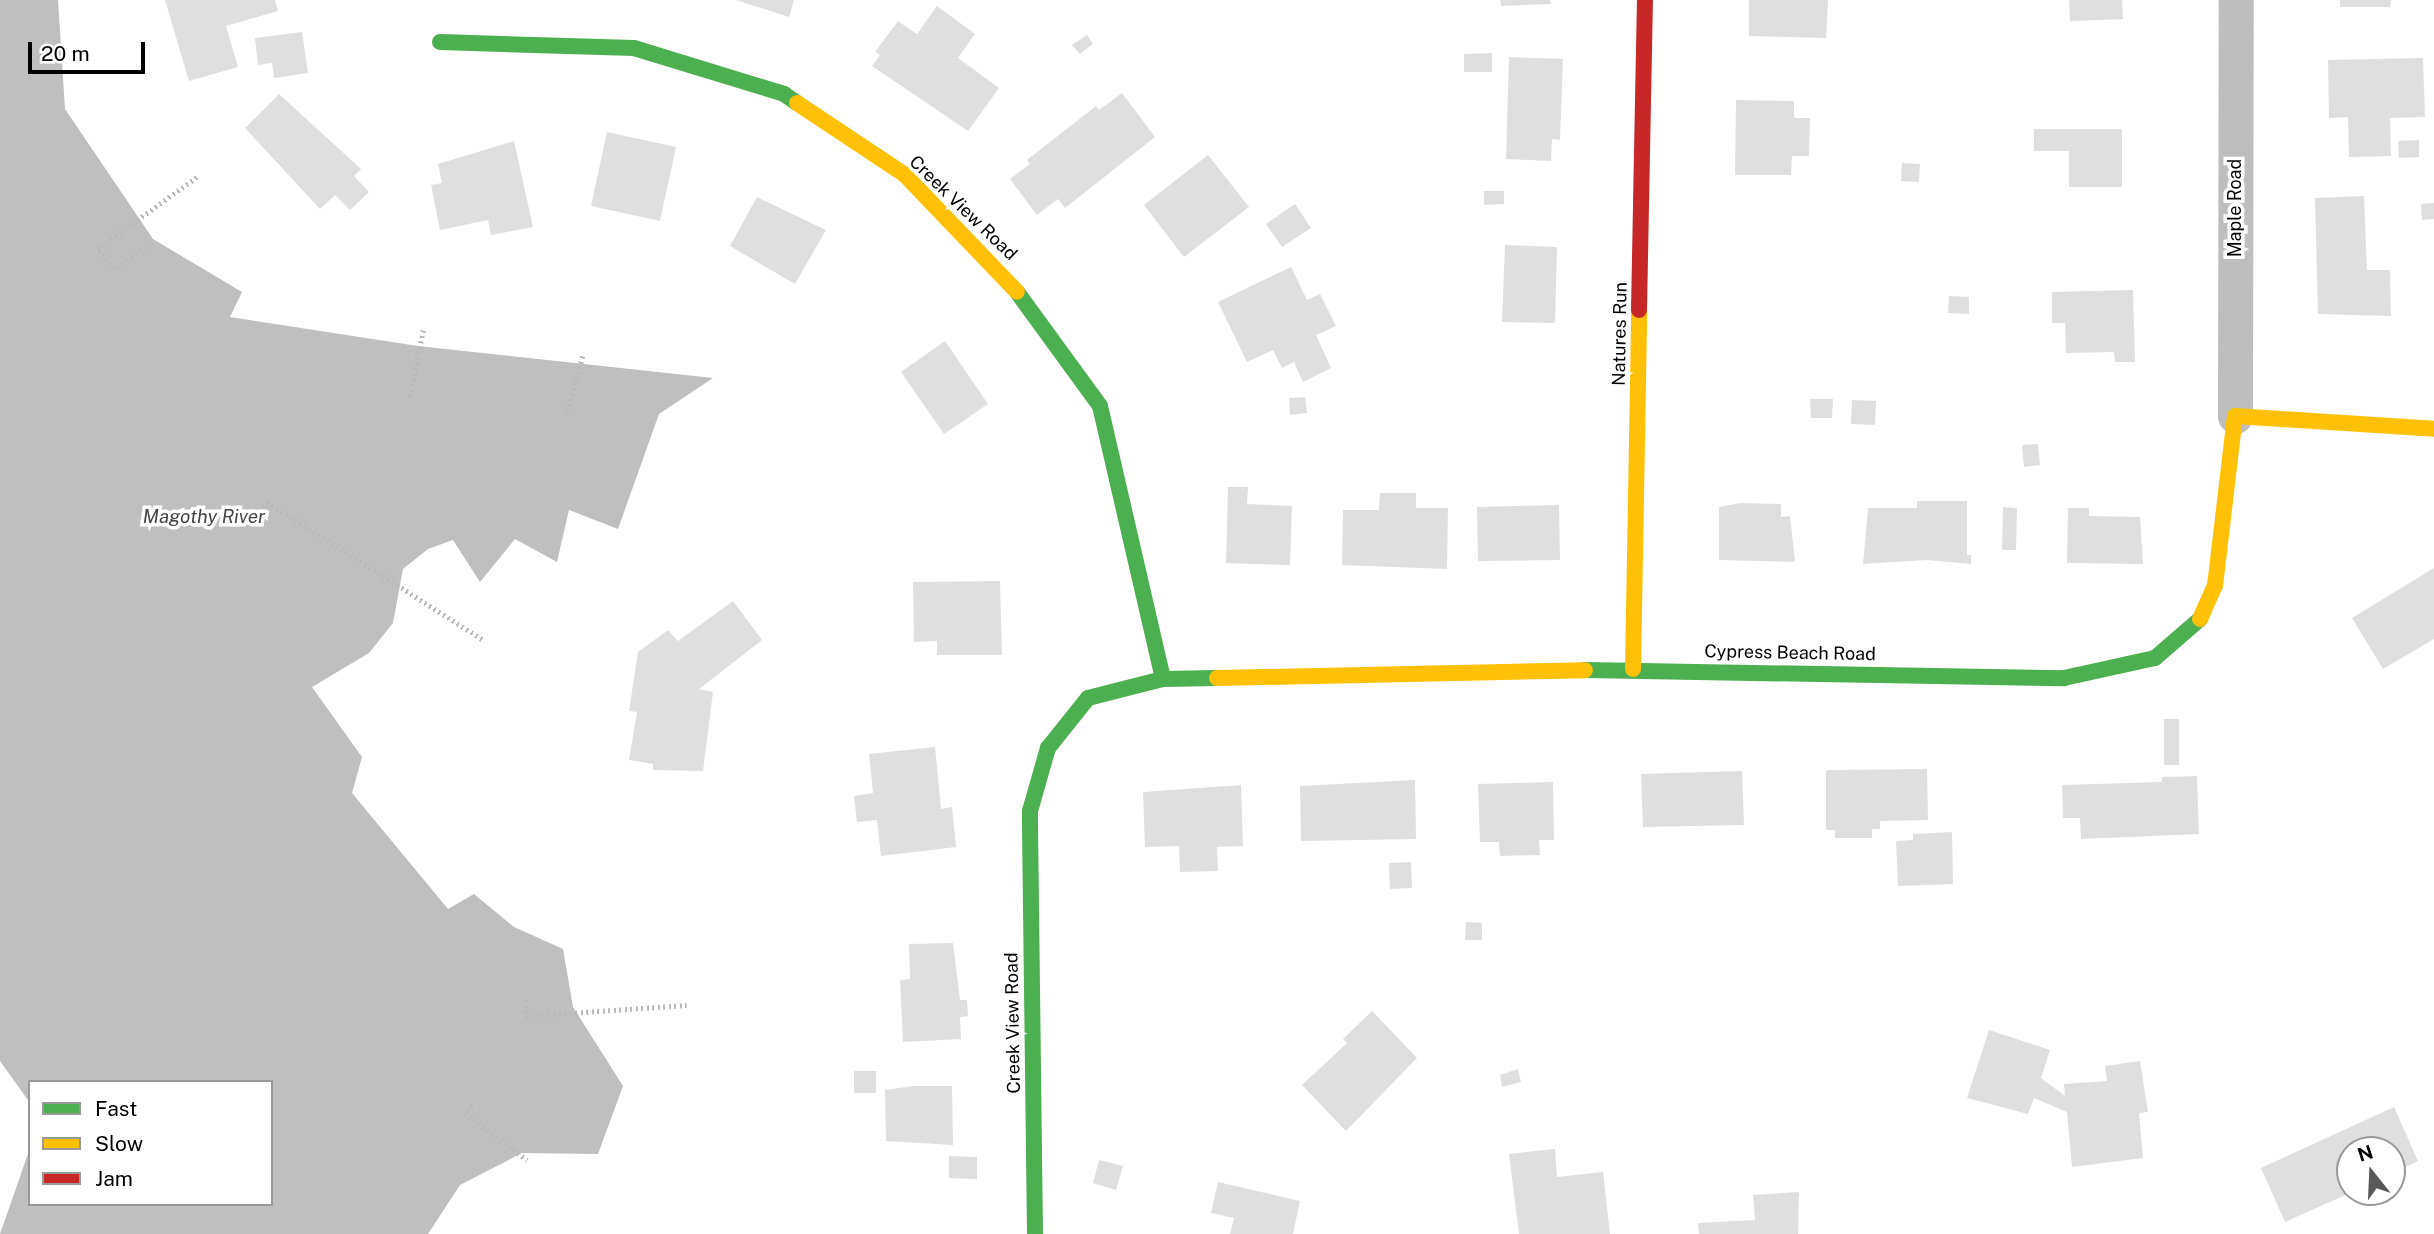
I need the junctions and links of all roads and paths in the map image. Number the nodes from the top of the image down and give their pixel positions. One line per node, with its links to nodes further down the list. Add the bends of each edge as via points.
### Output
1 (1645, 0): 14 (street, Natures Run)
2 (2236, 0): 10 (street, Maple Road)
3 (440, 42): 15 (street, Creek View Road, via 634,48 784,94 904,174 1010,282 1100,406)
4 (197, 177): 5 (path, via 97,249 114,269)
5 (146, 247)
6 (423, 330): 8 (path)
7 (583, 354): 9 (path)
8 (410, 397)
9 (568, 411)
10 (2235, 416): 11 (street); 14 (street, Cypress Beach Road, via 2215,586 2198,623 2155,658 2064,678)
11 (2434, 429)
12 (254, 520): 13 (path, via 267,502)
13 (484, 640)
14 (1633, 669): 15 (street, Cypress Beach Road)
15 (1163, 678): 16 (street, Cypress Beach Road, via 1088,698 1048,748)
16 (1030, 811): 21 (street, Creek View Road)
17 (526, 1000): 18 (path, via 526,1016)
18 (687, 1005)
19 (471, 1105): 20 (path, via 466,1113)
20 (527, 1160)
21 (1035, 1234)

